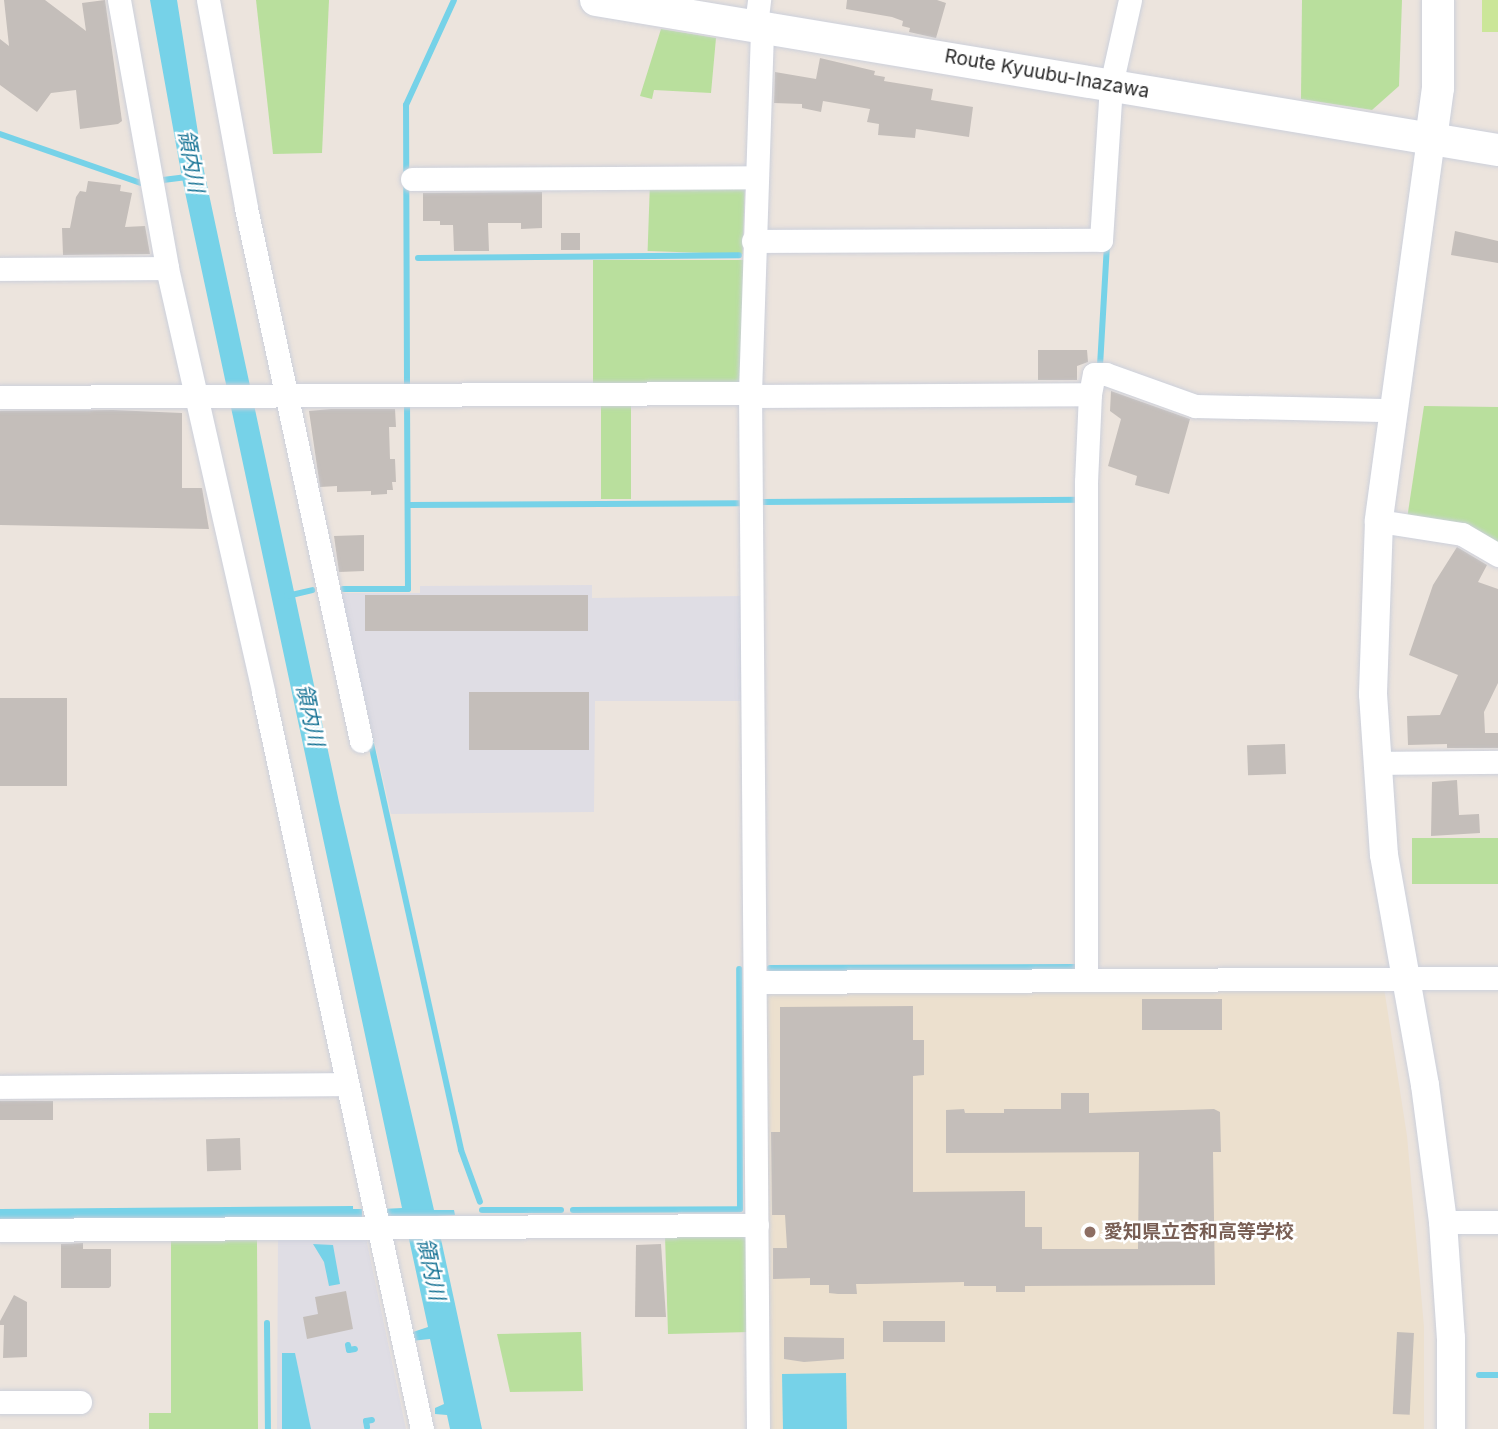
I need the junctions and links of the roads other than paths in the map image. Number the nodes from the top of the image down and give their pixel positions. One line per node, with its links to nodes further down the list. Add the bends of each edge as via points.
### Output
1 (119, 0): 14 (street)
2 (208, 0): 16 (street)
3 (596, 0): 6 (main road, Route Kyuubu-Inazawa)
4 (1130, 0): 7 (street)
5 (1438, 0): 8 (main road, via 1438,88)
6 (759, 17): 7 (main road, Route Kyuubu-Inazawa); 10 (street)
7 (1111, 85): 8 (main road, Route Kyuubu-Inazawa); 12 (street, via 1101,240)
8 (1431, 139): 9 (main road, Route Kyuubu-Inazawa); 20 (street)
9 (1498, 150)
10 (755, 177): 11 (street); 12 (street)
11 (412, 179)
12 (753, 241): 17 (street)
13 (0, 268): 14 (street)
14 (167, 268): 18 (street)
15 (1090, 394): 17 (street); 20 (street, via 1094,374 1106,374 1195,406); 28 (street)
16 (284, 395): 17 (street); 18 (street); 23 (street)
17 (750, 395): 29 (street)
18 (199, 396): 19 (street); 30 (street)
19 (0, 397)
20 (1394, 410): 21 (street)
21 (1379, 521): 22 (street, via 1462,534); 25 (street, via 1373,625)
22 (1498, 555)
23 (361, 741)
24 (1498, 762): 25 (street)
25 (1377, 763): 27 (street, via 1384,855)
26 (1498, 978): 27 (street)
27 (1405, 979): 28 (street); 33 (street)
28 (1086, 980): 29 (street)
29 (756, 982): 34 (street)
30 (346, 1084): 31 (street); 35 (street)
31 (0, 1087)
32 (1498, 1222): 33 (street)
33 (1443, 1223): 41 (street, via 1451,1338)
34 (757, 1225): 35 (street); 40 (street)
35 (379, 1228): 36 (street); 39 (street)
36 (0, 1230)
37 (0, 1402): 38 (street)
38 (80, 1402)
39 (422, 1429)
40 (758, 1429)
41 (1451, 1429)

